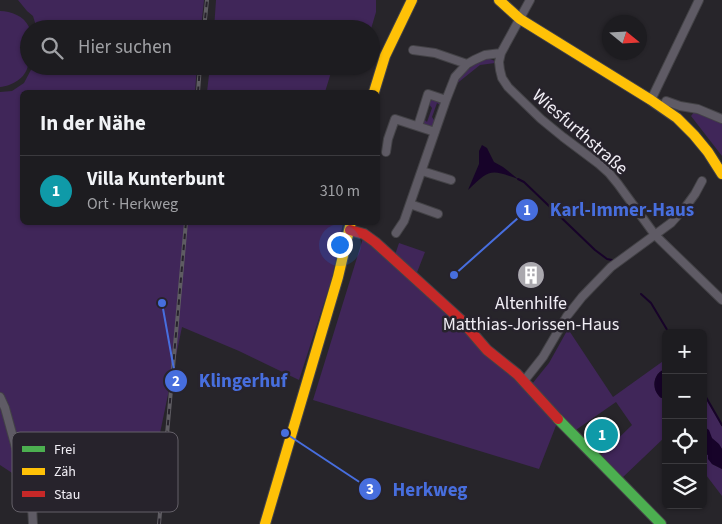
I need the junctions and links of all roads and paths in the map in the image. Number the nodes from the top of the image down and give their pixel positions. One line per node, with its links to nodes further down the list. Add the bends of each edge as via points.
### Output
1 (412, 0): 9 (main road)
2 (499, 0): 5 (main road)
3 (530, 0): 5 (street)
4 (699, 0): 13 (street)
5 (520, 18): 7 (street); 13 (main road)
6 (413, 50): 8 (street)
7 (501, 52): 8 (street); 27 (street, Wiesfurthstraße, via 500,70 508,87 541,119 609,174)
8 (467, 64): 12 (street, via 456,77)
9 (380, 70)
10 (378, 75): 11 (main road)
11 (374, 90)
12 (446, 100): 16 (street, via 428,94); 17 (street)
13 (651, 100): 20 (main road, via 694,135)
14 (666, 101): 15 (street)
15 (722, 119)
16 (418, 126): 17 (street); 18 (street, via 395,119)
17 (435, 132): 19 (street)
18 (386, 152)
19 (422, 171): 21 (street); 23 (street)
20 (722, 174)
21 (451, 180)
22 (702, 181): 27 (street, via 687,205)
23 (410, 204): 24 (street); 26 (street)
24 (438, 214)
25 (350, 226): 29 (main road, via 374,242); 32 (main road)
26 (396, 232)
27 (655, 235): 28 (street, Wiesfurthstraße); 29 (street, via 614,265 582,297)
28 (722, 300)
29 (524, 381): 33 (main road)
30 (0, 397): 31 (street)
31 (12, 433)
32 (265, 524)
33 (661, 524)

